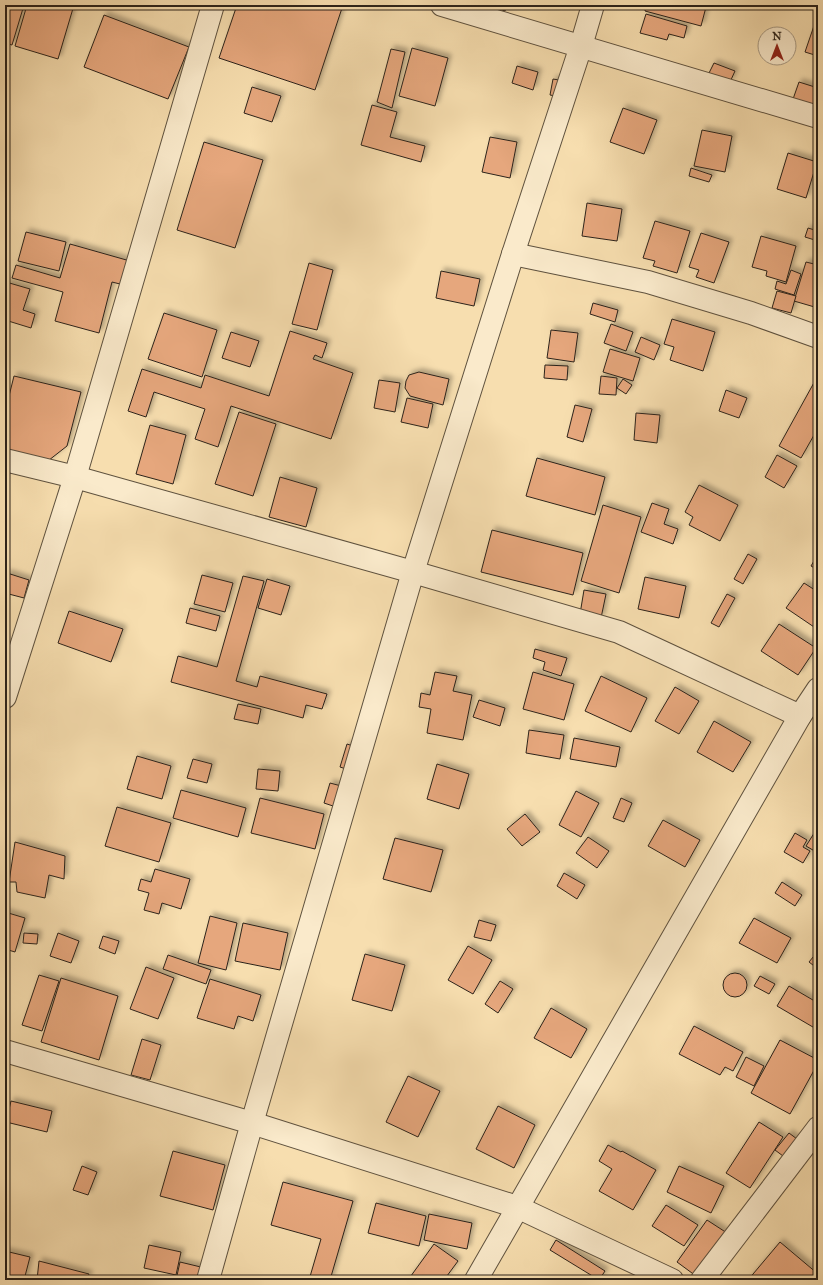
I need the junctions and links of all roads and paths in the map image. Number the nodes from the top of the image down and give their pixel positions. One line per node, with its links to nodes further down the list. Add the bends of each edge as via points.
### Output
1 (213, 5): 9 (street)
2 (442, 5): 4 (street)
3 (593, 5): 4 (street)
4 (581, 46): 5 (street); 6 (street)
5 (818, 117)
6 (513, 254): 7 (street, via 648,282 752,313); 10 (street)
7 (818, 337)
8 (5, 460): 9 (street)
9 (75, 477): 10 (street); 12 (street)
10 (413, 572): 13 (street, via 619,632); 15 (street)
11 (817, 695): 13 (street)
12 (5, 697)
13 (800, 716): 17 (street)
14 (5, 1051): 15 (street)
15 (252, 1123): 17 (street); 18 (street)
16 (818, 1128): 21 (street)
17 (517, 1208): 19 (street); 20 (street)
18 (208, 1280)
19 (476, 1280)
20 (672, 1280)
21 (702, 1280)

